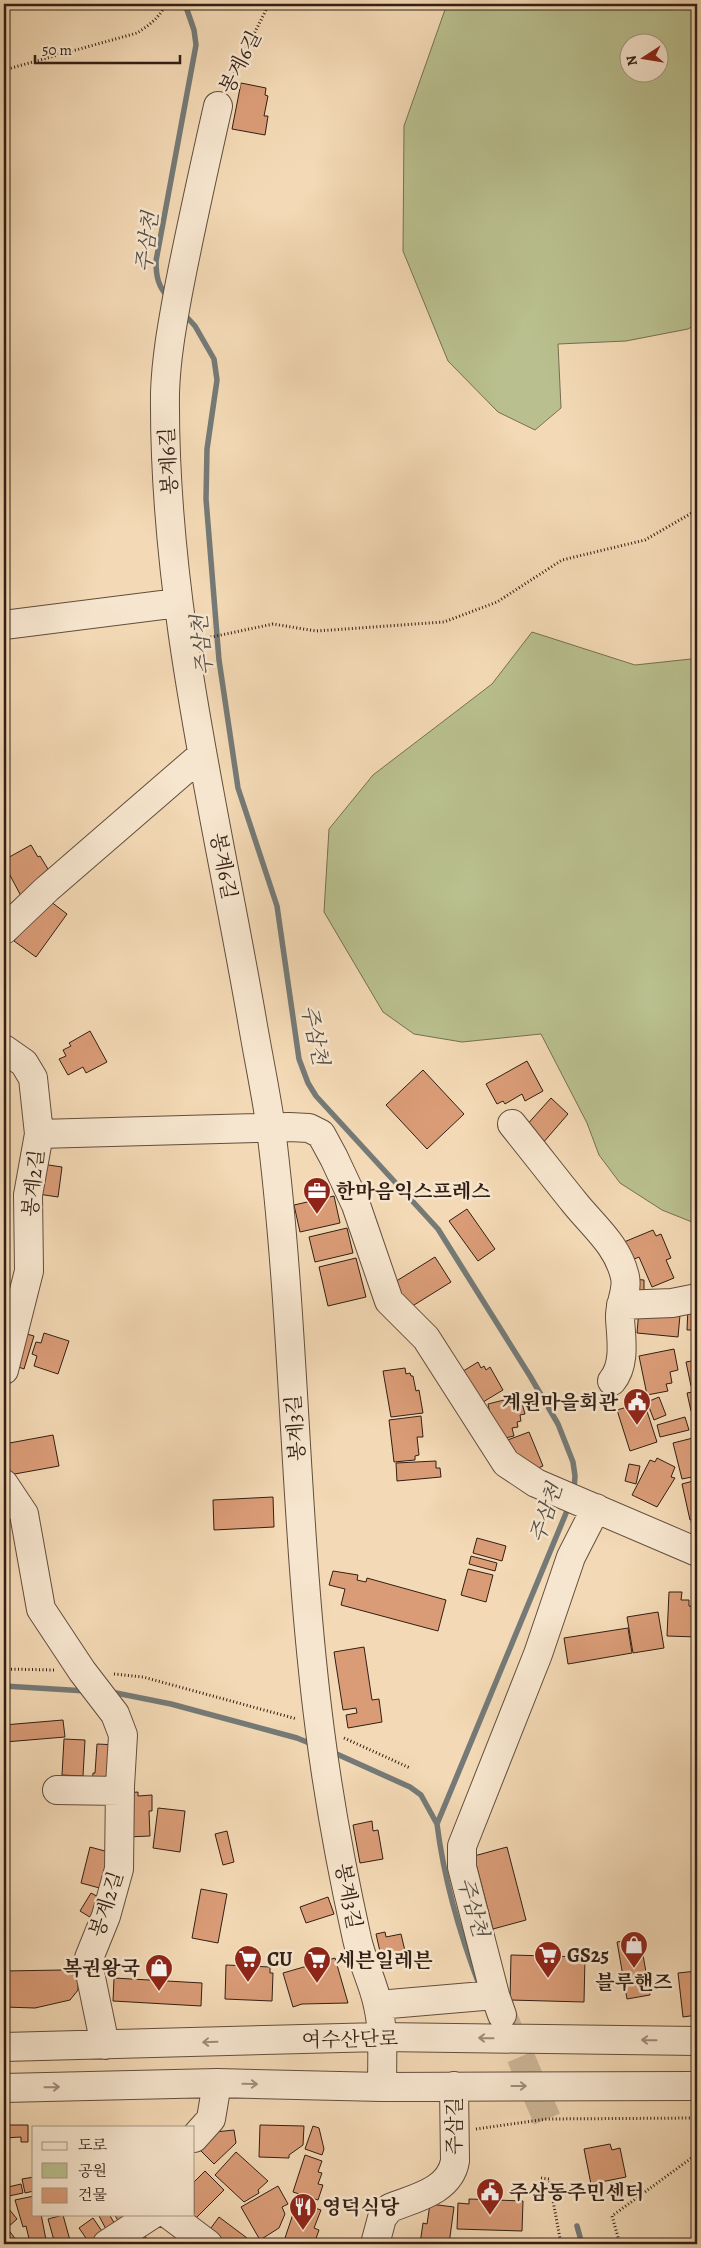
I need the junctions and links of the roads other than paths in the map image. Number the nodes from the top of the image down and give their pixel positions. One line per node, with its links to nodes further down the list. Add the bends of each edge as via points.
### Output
1 (218, 106): 2 (street, 봉계6길, via 168,350 165,392 167,460)
2 (178, 603): 3 (street); 4 (street, 봉계6길)
3 (4, 625)
4 (202, 755): 5 (street); 8 (street, 봉계6길, via 236,924)
5 (4, 930)
6 (4, 1049): 9 (street, 봉계2길, via 24,1063 33,1078)
7 (512, 1124): 11 (street, via 614,1248 626,1278)
8 (271, 1128): 9 (street); 16 (street, via 300,1126 320,1134 356,1206 389,1301 426,1338 506,1463 526,1478); 20 (street, 봉계3길, via 287,1311 304,1584 320,1728 357,1940)
9 (39, 1134): 12 (street, 봉계2길, via 28,1195 29,1271)
10 (697, 1298): 11 (street, via 672,1303)
11 (622, 1305): 14 (street, via 621,1357)
12 (9, 1329): 13 (street, 봉계2길)
13 (4, 1370)
14 (612, 1381)
15 (4, 1484): 19 (street, 봉계2길, via 24,1514 41,1608 115,1714 123,1735)
16 (592, 1506): 17 (street); 20 (street, via 462,1846 462,1867 498,2005)
17 (697, 1552)
18 (57, 1790): 19 (street)
19 (120, 1792): 23 (street, 봉계2길, via 119,1869 106,1916 89,1958)
20 (378, 2005): 21 (street, 봉계3길)
21 (381, 2037): 22 (street, 여수산단로, one-way to 21); 23 (street, 여수산단로, one-way to 23); 28 (street, 봉계3길)
22 (697, 2041)
23 (105, 2045): 24 (street, 여수산단로)
24 (4, 2047)
25 (217, 2083): 28 (street, one-way to 28); 29 (street, one-way to 25); 30 (street, via 211,2119)
26 (454, 2086): 27 (street, one-way to 27); 28 (street); 35 (street, 주삼길, via 455,2160 450,2176 422,2196 390,2208 382,2218)
27 (697, 2086)
28 (382, 2087)
29 (4, 2088)
30 (195, 2137)
31 (150, 2216): 33 (street)
32 (171, 2216): 34 (street)
33 (107, 2244)
34 (208, 2244)
35 (375, 2244)

